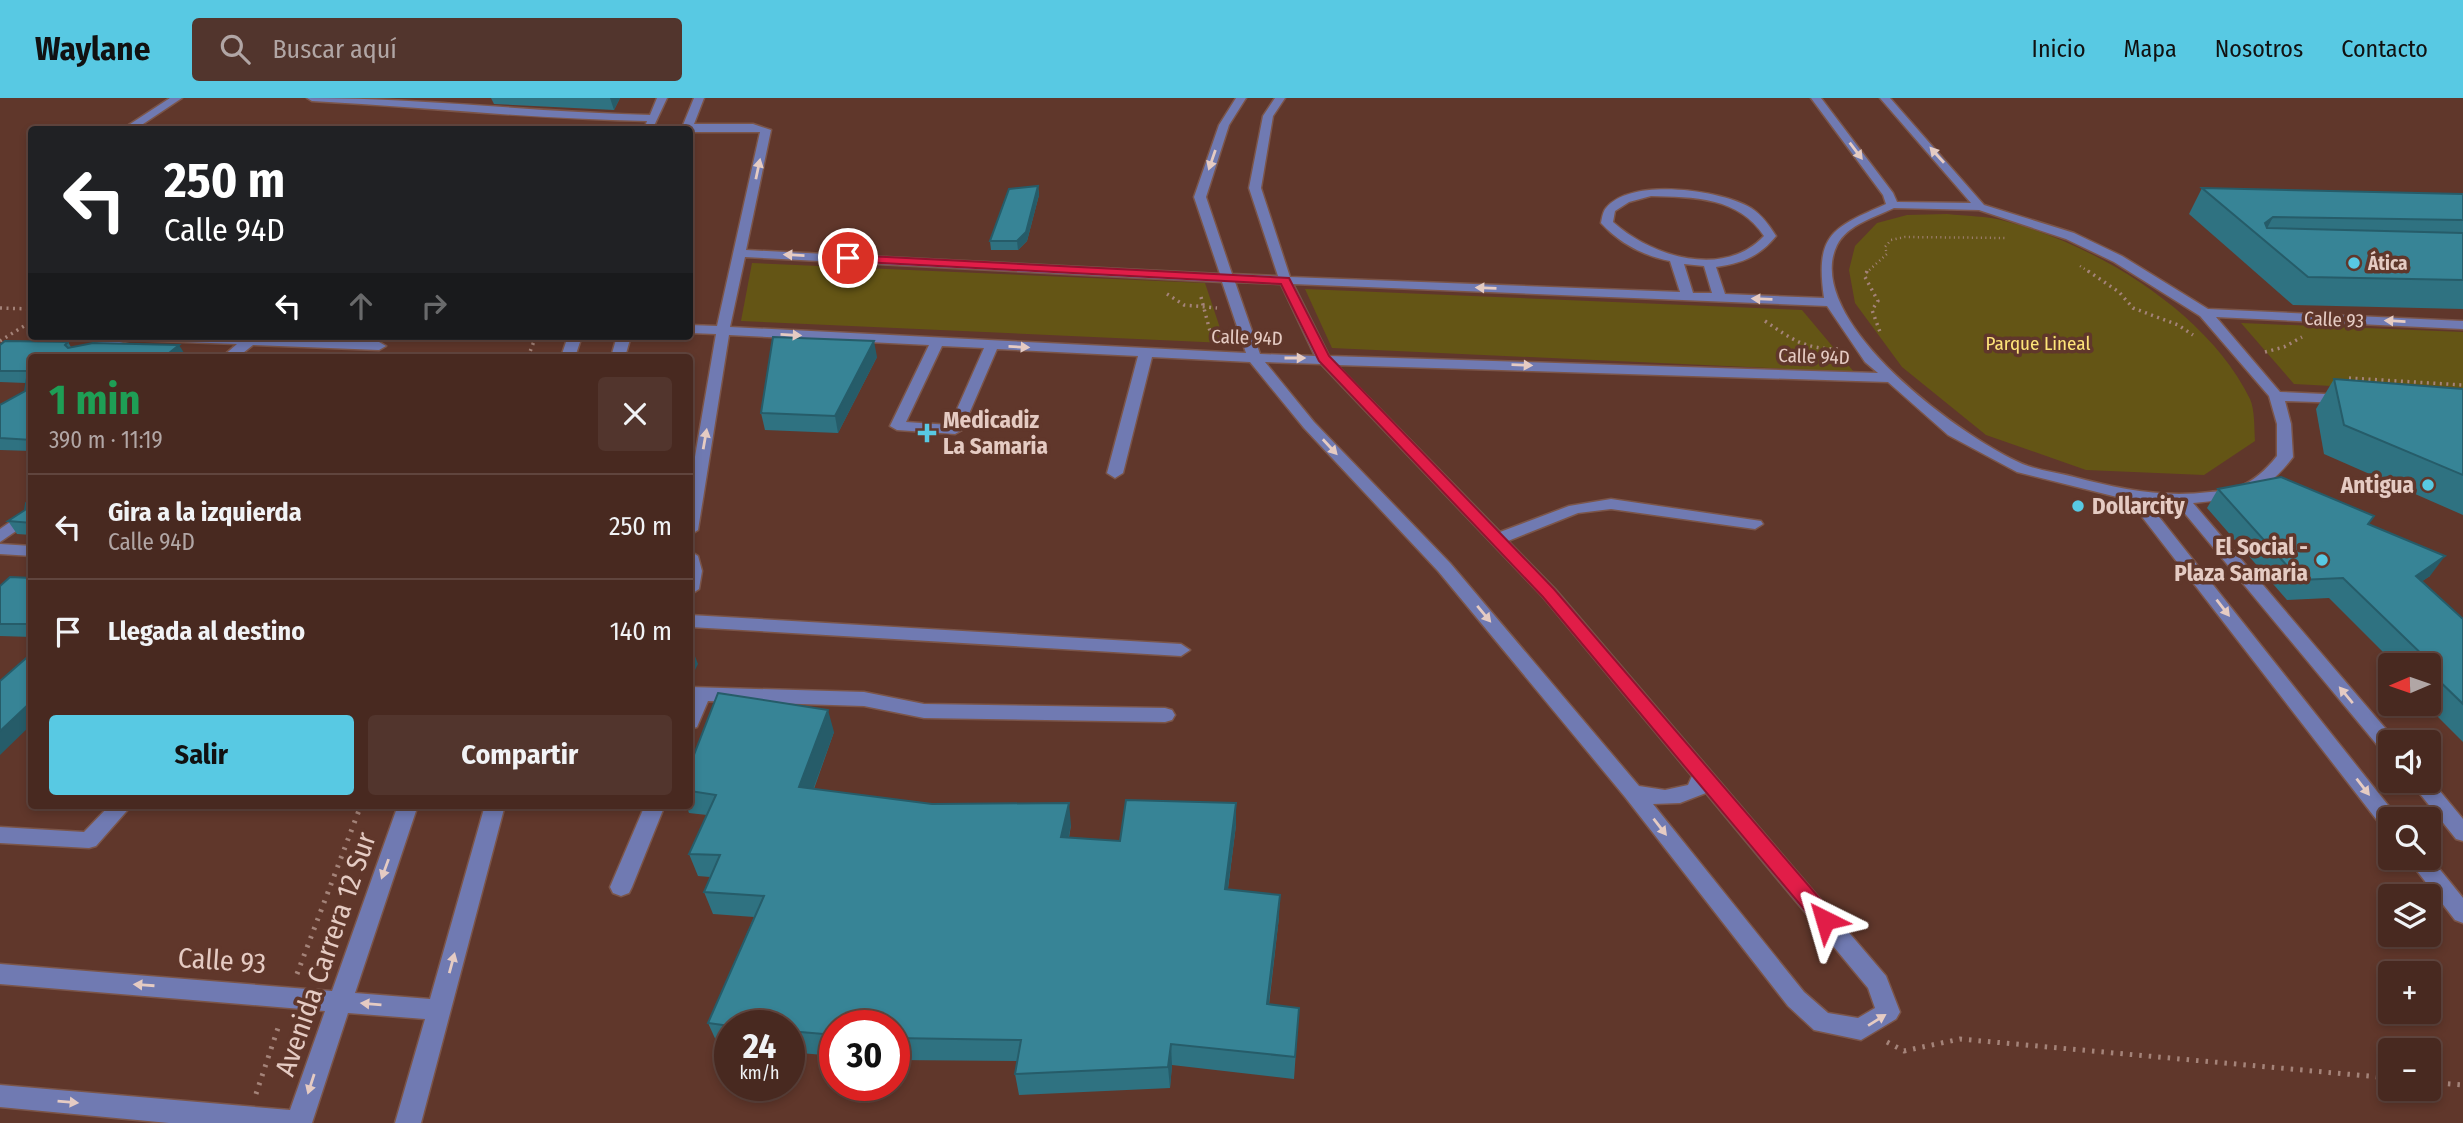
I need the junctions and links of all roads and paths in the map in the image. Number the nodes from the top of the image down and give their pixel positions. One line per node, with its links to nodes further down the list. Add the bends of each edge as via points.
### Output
1 (177, 98): 10 (street)
2 (312, 98): 9 (street, via 451,105)
3 (662, 98): 9 (street)
4 (699, 98): 11 (street)
5 (1241, 98): 20 (street, one-way to 20, via 1224,125 1200,197)
6 (1280, 98): 21 (street, via 1268,116 1255,188)
7 (1816, 98): 13 (street, one-way to 13)
8 (1885, 98): 14 (street, one-way to 8)
9 (651, 124)
10 (132, 126)
11 (688, 126)
12 (693, 128): 16 (street, one-way to 12, via 766,130)
13 (1892, 205): 14 (street); 24 (street, via 1846,226 1831,245 1826,267)
14 (1980, 207): 27 (street, via 2070,236 2118,259)
15 (2010, 238): 40 (path, via 1891,240 1885,247 1887,254 1865,277 1878,300 1871,310 1885,346)
16 (741, 253): 20 (street, one-way to 16); 32 (street)
17 (1676, 260): 18 (street); 18 (street, via 1619,238 1607,223 1610,209 1638,196 1682,193 1743,208 1763,222 1769,236 1762,250 1740,259); 22 (street)
18 (1709, 262): 23 (street)
19 (2079, 265): 41 (path, via 2119,292 2133,308 2178,325 2213,348)
20 (1226, 278): 21 (street); 46 (street)
21 (1285, 280): 22 (street, one-way to 21); 47 (street)
22 (1688, 296): 23 (street)
23 (1720, 298): 24 (street, one-way to 23)
24 (1830, 302): 40 (street)
25 (0, 308): 26 (path)
26 (28, 309)
27 (2205, 313): 30 (street, Calle 93, one-way to 27); 41 (street)
28 (1755, 320): 40 (path, via 1768,321 1782,335 1814,349)
29 (28, 324): 36 (path)
30 (2463, 324)
31 (693, 329): 32 (street, Calle 94D)
32 (723, 331): 38 (street, Calle 94D, one-way to 38); 56 (street, one-way to 32)
33 (2304, 335): 41 (path, via 2266,352)
34 (110, 340): 43 (street)
35 (226, 340): 37 (street)
36 (0, 341)
37 (250, 341): 44 (street); 45 (street, via 379,346)
38 (937, 343): 39 (street, Calle 94D); 39 (street, via 897,426 955,429)
39 (992, 345): 42 (street, Calle 94D, one-way to 42)
40 (1862, 348): 48 (street)
41 (2240, 351): 51 (street)
42 (1146, 352): 46 (street, Calle 94D); 53 (street)
43 (87, 354)
44 (233, 354)
45 (370, 354)
46 (1254, 358): 47 (street, Calle 94D, one-way to 47); 69 (street, one-way to 69, via 1309,425 1444,567)
47 (1323, 358): 48 (street, Calle 94D, one-way to 48); 60 (street)
48 (1889, 378): 54 (street, via 1953,432 2022,469)
49 (2341, 378): 50 (path)
50 (2463, 385)
51 (2276, 396): 52 (street); 55 (street, via 2284,424 2285,457 2273,472 2239,493)
52 (2368, 400)
53 (1115, 473)
54 (2135, 497): 55 (street); 71 (street, one-way to 71)
55 (2182, 500): 67 (street, one-way to 55)
56 (693, 512)
57 (28, 515): 59 (street)
58 (1755, 524): 60 (street, via 1611,504 1575,509)
59 (0, 537)
60 (1498, 539): 68 (street)
61 (0, 549): 62 (street)
62 (28, 551)
63 (693, 621): 64 (street)
64 (1181, 650)
65 (695, 694): 66 (street, via 864,699 924,711)
66 (1165, 715)
67 (2378, 733)
68 (1702, 774): 69 (street, via 1697,790 1678,798 1656,799); 86 (street, one-way to 68, via 1888,1012 1878,983)
69 (1632, 792): 86 (street, one-way to 86, via 1796,999 1822,1023)
70 (2430, 793): 77 (street)
71 (2378, 807)
72 (118, 809): 78 (street, via 89,840)
73 (360, 809): 83 (path)
74 (407, 809): 84 (street, Avenida Carrera 12 Sur, one-way to 84)
75 (494, 809): 85 (street, one-way to 75)
76 (653, 809): 80 (street)
77 (2463, 833)
78 (0, 835)
79 (2428, 870): 81 (street)
80 (621, 887)
81 (2463, 914)
82 (0, 974): 83 (street, Calle 93, one-way to 82)
83 (289, 997): 84 (street, Calle 93); 91 (path)
84 (338, 1002): 85 (street, Calle 93, one-way to 84); 92 (street, Avenida Carrera 12 Sur, one-way to 92)
85 (439, 1010): 93 (street)
86 (1861, 1029): 87 (path, via 1904,1051 1960,1039)
87 (2378, 1077)
88 (2441, 1083): 89 (path)
89 (2463, 1085)
90 (0, 1096): 91 (street, one-way to 91)
91 (248, 1118): 92 (street)
92 (298, 1123)
93 (408, 1123)

